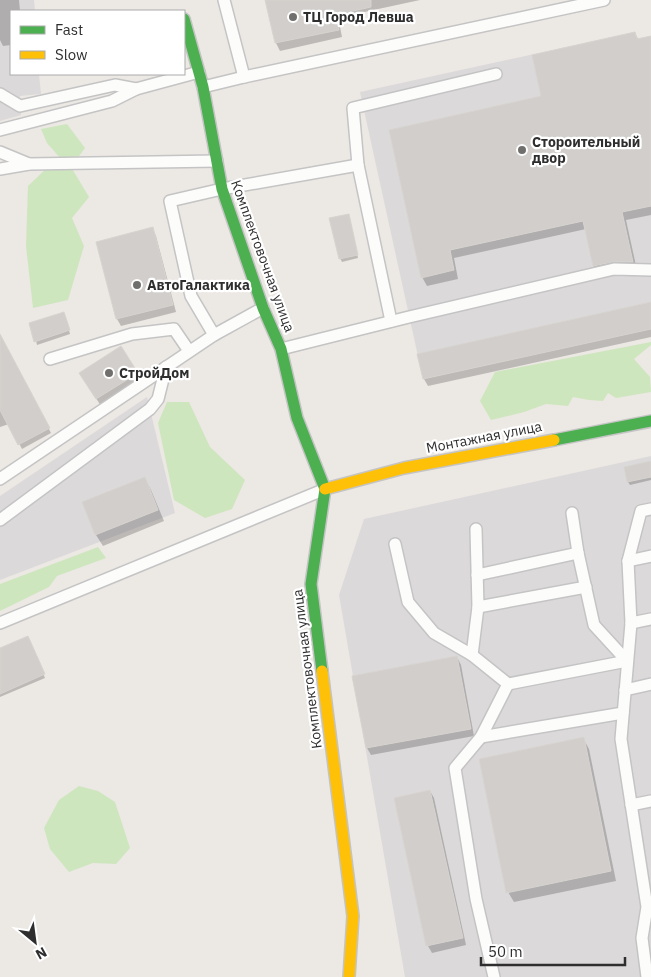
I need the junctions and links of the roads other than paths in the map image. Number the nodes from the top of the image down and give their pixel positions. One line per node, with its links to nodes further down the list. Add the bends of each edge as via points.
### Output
1 (224, 0): 6 (lane)
2 (604, 0): 6 (lane)
3 (185, 23): 4 (street, Комплектовочная улица)
4 (199, 72): 7 (street, Комплектовочная улица); 8 (lane)
5 (496, 74): 14 (lane, via 353,108)
6 (244, 77): 7 (lane)
7 (203, 87): 12 (street, Комплектовочная улица)
8 (136, 89): 9 (lane, via 115,85 20,106); 10 (lane, via 112,101)
9 (0, 94)
10 (0, 130)
11 (0, 152): 13 (lane)
12 (217, 161): 13 (lane); 16 (street, Комплектовочная улица)
13 (29, 164): 15 (lane)
14 (358, 165): 16 (lane); 19 (lane)
15 (0, 170)
16 (222, 189): 18 (street, Комплектовочная улица); 20 (lane, via 170,201 191,296)
17 (651, 270): 19 (lane, via 614,269)
18 (263, 308): 20 (lane); 21 (street, Комплектовочная улица)
19 (391, 321): 21 (lane)
20 (214, 335): 22 (lane)
21 (281, 349): 27 (street, Комплектовочная улица, via 297,418)
22 (189, 351): 23 (lane, via 174,329 132,334); 24 (lane)
23 (50, 359)
24 (166, 367): 26 (lane); 30 (lane, via 158,399 150,409)
25 (651, 421): 27 (street, Монтажная улица, via 404,468)
26 (0, 478)
27 (324, 489): 40 (lane); 52 (street, Комплектовочная улица, via 311,584 353,916)
28 (651, 509): 35 (lane, via 641,511)
29 (572, 513): 33 (lane)
30 (0, 520)
31 (476, 529): 36 (lane)
32 (395, 544): 42 (lane, via 408,602 434,633)
33 (578, 553): 36 (lane); 37 (lane)
34 (651, 556): 35 (lane)
35 (628, 561): 41 (lane)
36 (477, 574): 38 (lane)
37 (586, 587): 38 (lane); 43 (lane, via 594,625)
38 (478, 607): 42 (lane)
39 (651, 619): 41 (lane)
40 (0, 623)
41 (631, 623): 43 (lane)
42 (472, 655): 44 (lane)
43 (627, 661): 44 (lane); 46 (lane)
44 (508, 684): 48 (lane)
45 (651, 684): 46 (lane)
46 (625, 690): 47 (lane)
47 (623, 713): 48 (lane); 50 (lane, via 621,739)
48 (481, 737): 53 (lane, via 455,768 476,899)
49 (651, 801): 50 (lane)
50 (631, 805): 51 (lane)
51 (649, 906): 54 (lane, via 642,938)
52 (349, 977)
53 (494, 977)
54 (647, 977)

